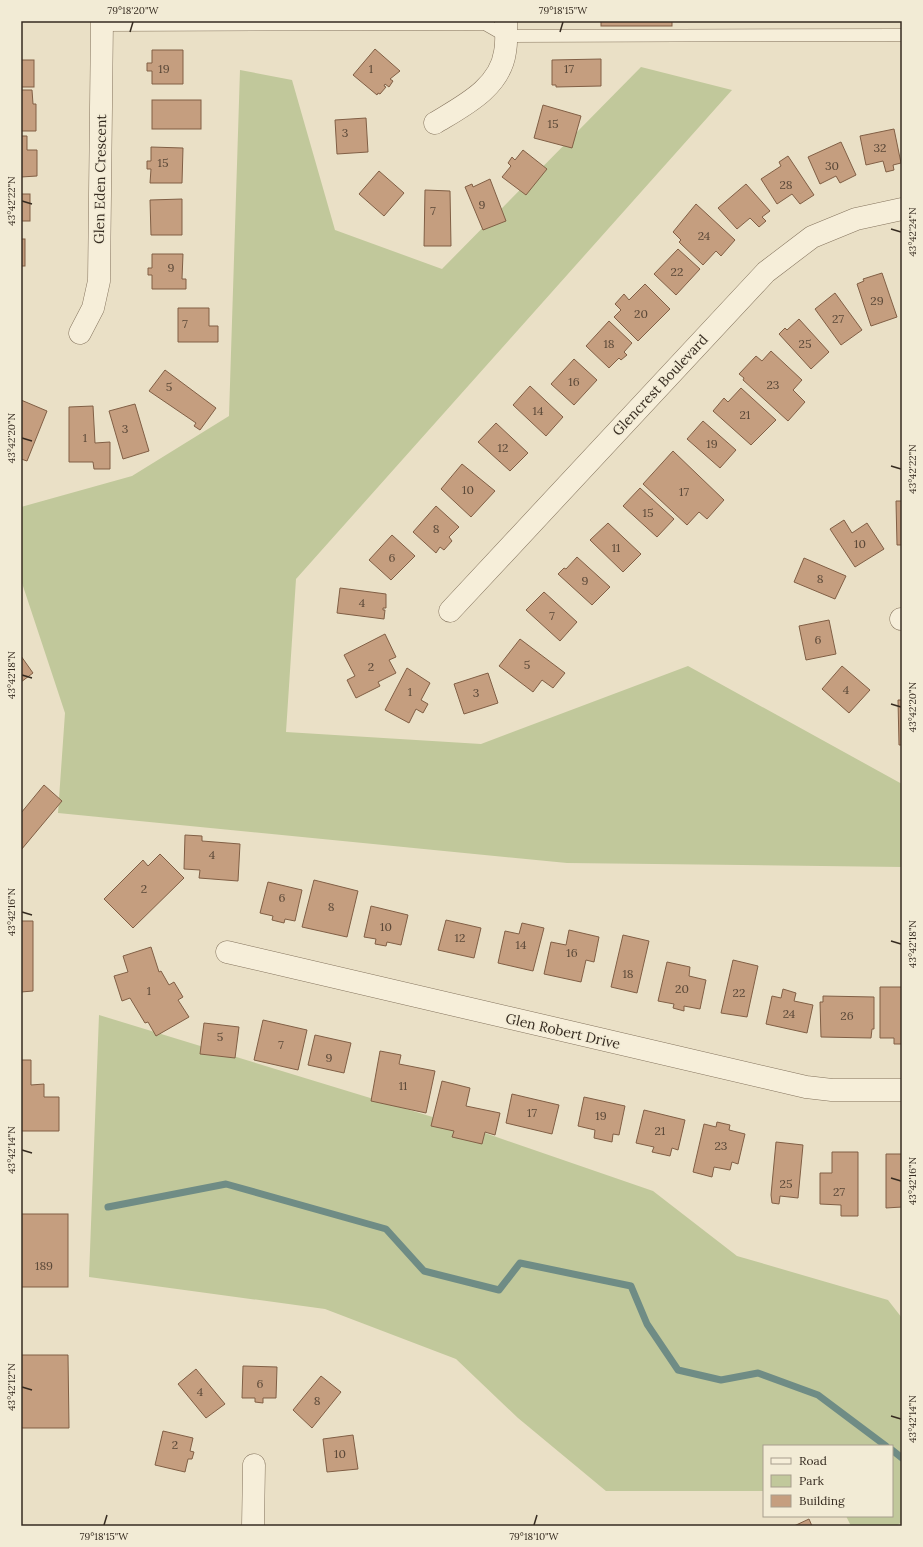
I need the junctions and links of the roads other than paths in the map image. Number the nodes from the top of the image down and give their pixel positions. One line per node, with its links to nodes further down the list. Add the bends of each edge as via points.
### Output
1 (102, 23): 2 (lane, via 485,24); 6 (street, Glen Eden Crescent, via 99,281 92,308)
2 (506, 28): 3 (lane); 4 (street, via 505,53 500,68 488,86 468,103)
3 (902, 35)
4 (435, 123)
5 (902, 209): 7 (street, Glencrest Boulevard, via 856,219 819,234 766,272)
6 (80, 333)
7 (450, 611)
8 (227, 952): 9 (street, Glen Robert Drive, via 806,1087 832,1090)
9 (902, 1090)
10 (254, 1465): 11 (street)
11 (253, 1526)

